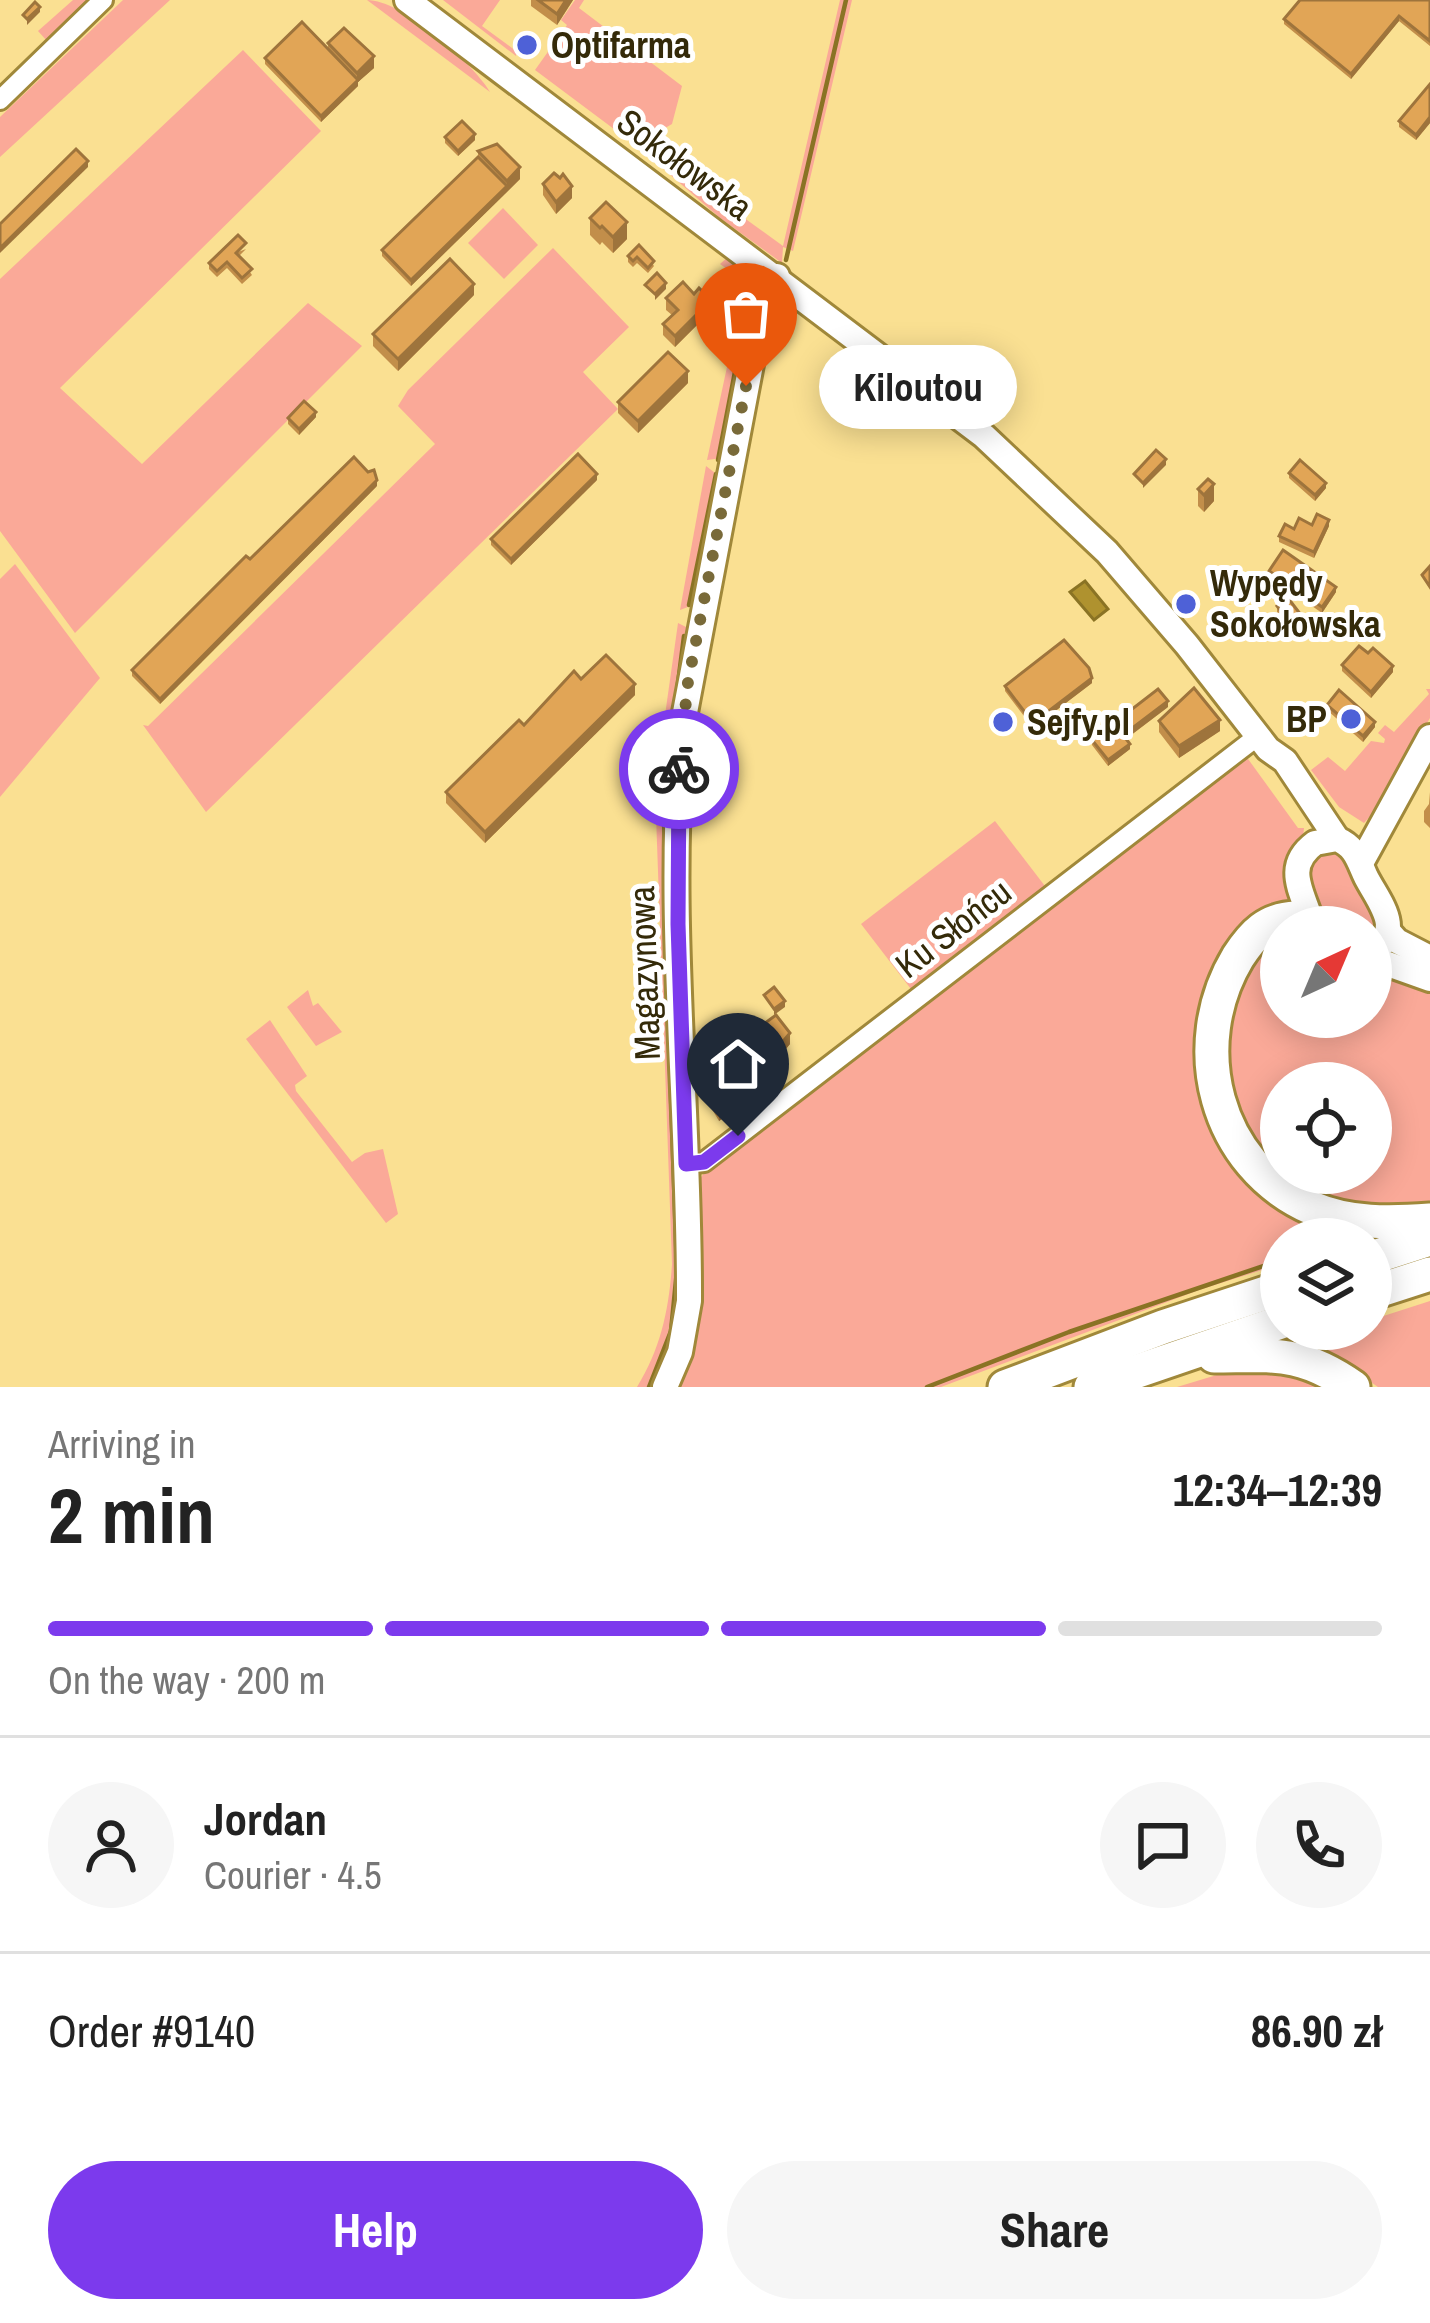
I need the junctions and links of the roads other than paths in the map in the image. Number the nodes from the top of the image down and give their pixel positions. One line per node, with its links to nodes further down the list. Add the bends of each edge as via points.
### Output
1 (103, 0): 3 (street)
2 (407, 0): 4 (street, Sokołowska)
3 (0, 100)
4 (777, 276): 6 (street, Sokołowska, via 1054,498 1153,603); 17 (street, Magazynowa, via 763,301 681,746)
5 (1430, 737): 7 (street)
6 (1263, 742): 8 (street, Sokołowska, via 1285,761); 17 (street, Ku Słońcu, via 704,1162)
7 (1380, 822): 8 (street); 9 (street)
8 (1331, 841): 9 (street, Sokołowska); 10 (street, via 1302,853 1296,874)
9 (1360, 862): 11 (street, Sokołowska)
10 (1306, 906)
11 (1384, 906)
12 (1260, 930): 18 (highway, via 1232,968 1211,1032 1219,1106 1247,1159 1308,1206 1365,1222)
13 (1392, 935): 14 (street)
14 (1430, 958)
15 (1392, 963): 16 (street)
16 (1430, 979)
17 (686, 1164): 26 (street, Magazynowa, via 689,1301)
18 (1430, 1220)
19 (1430, 1239): 20 (highway)
20 (1392, 1251)
21 (1430, 1274): 22 (highway)
22 (1392, 1286)
23 (1260, 1295): 27 (highway)
24 (1260, 1329): 25 (highway)
25 (1183, 1355): 28 (highway); 29 (highway, via 1296,1359)
26 (665, 1387)
27 (1005, 1387)
28 (1091, 1387)
29 (1353, 1387)

